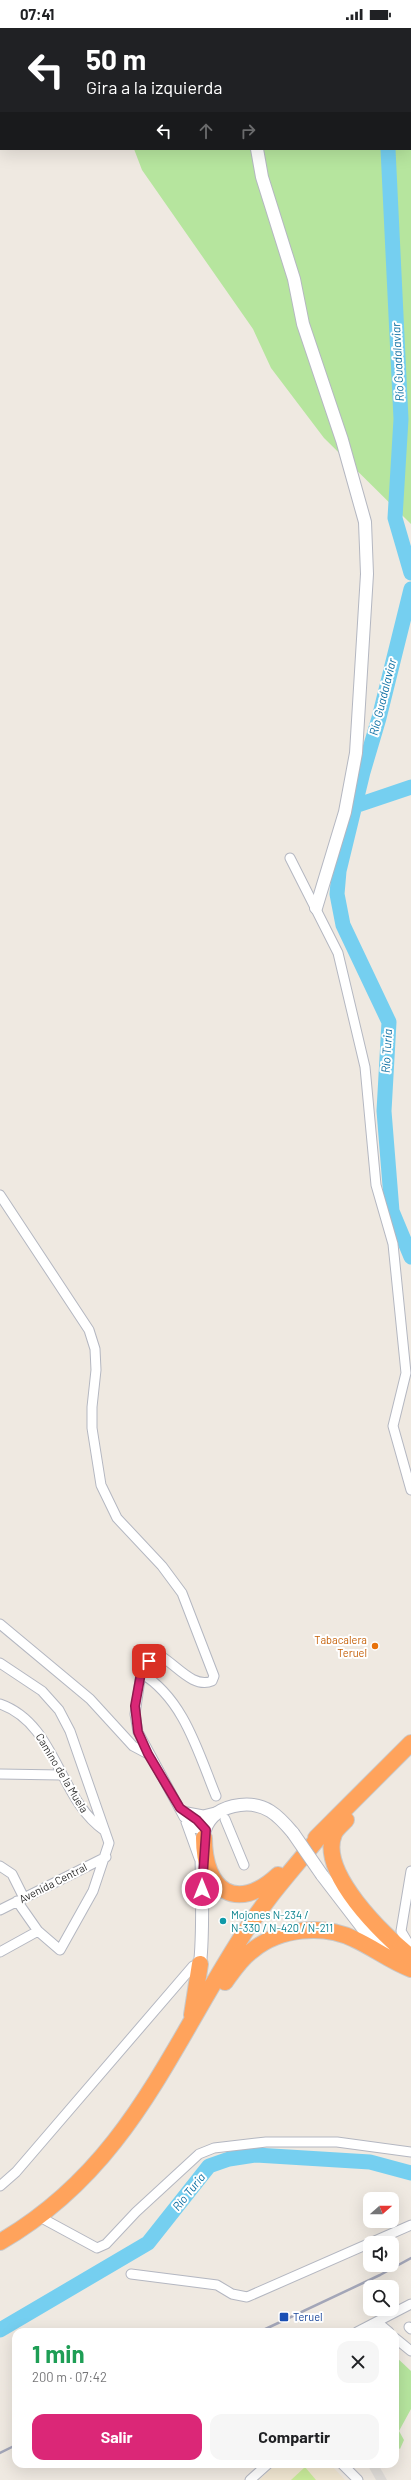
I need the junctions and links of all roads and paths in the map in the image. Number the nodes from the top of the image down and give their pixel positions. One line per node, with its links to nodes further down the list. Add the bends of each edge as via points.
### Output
1 (257, 150): 3 (street, via 262,177 294,279 303,324 342,440 365,522 368,574 356,754 344,812)
2 (290, 858): 3 (street)
3 (316, 908): 5 (street, via 338,953 366,1067 376,1185 393,1244 406,1373 393,1426)
4 (0, 1195): 8 (street, via 89,1330 95,1349 96,1370 92,1428 101,1485 117,1518 162,1566 182,1593 214,1676 212,1681 198,1682 162,1657 155,1657 149,1661)
5 (411, 1490)
6 (0, 1624): 11 (street, via 90,1699 133,1746)
7 (0, 1663): 17 (street, via 42,1691 59,1710 70,1731)
8 (141, 1673): 11 (street, via 135,1714 138,1732); 14 (street, via 153,1680 174,1705 188,1730)
9 (0, 1704): 13 (street, Camino de la Muela, via 17,1712 36,1729)
10 (409, 1745): 18 (highway); 30 (highway, via 374,1790 334,1834 331,1846 337,1871 352,1896 382,1933)
11 (148, 1754): 15 (street)
12 (0, 1774): 13 (street)
13 (61, 1775): 17 (street, Camino de la Muela, via 92,1822)
14 (216, 1796)
15 (184, 1812): 16 (street, via 203,1815); 19 (street, via 194,1828); 24 (street)
16 (225, 1814): 19 (street, via 213,1817); 21 (street); 32 (street, bridge, via 246,1804 261,1806 276,1814 293,1833 365,1931 386,1951)
17 (105, 1831): 20 (street, via 109,1843)
18 (324, 1831): 19 (highway, via 289,1860 269,1883 241,1894 227,1892 212,1879 205,1860); 33 (highway, via 269,1896 240,1939)
19 (205, 1834): 24 (street)
20 (106, 1856): 25 (street, Avenida Central); 27 (street, via 93,1891 60,1950)
21 (244, 1865)
22 (0, 1866): 25 (street, via 12,1874)
23 (411, 1871): 28 (street, via 401,1931)
24 (202, 1876): 31 (street)
25 (20, 1899): 26 (street, Avenida Central); 27 (street)
26 (0, 1910)
27 (38, 1931): 29 (street)
28 (409, 1943)
29 (0, 1952)
30 (411, 1957)
31 (200, 1964): 34 (highway); 36 (street, via 193,1966 16,2172)
32 (411, 1969): 33 (highway, via 344,1934 322,1930 293,1932 268,1940 252,1950 215,1995)
33 (203, 2004): 34 (highway)
34 (191, 2025): 37 (highway, via 145,2101 117,2141 79,2182)
35 (411, 2152): 37 (street, via 337,2142 266,2142 214,2148 199,2154 136,2212 106,2244 97,2248)
36 (0, 2186)
37 (38, 2216): 39 (highway)
38 (411, 2225): 40 (street, via 247,2297 232,2294 217,2285)
39 (0, 2242)
40 (131, 2274)
41 (411, 2304): 42 (street)
42 (377, 2322): 43 (street); 44 (street)
43 (366, 2328)
44 (384, 2328)
45 (399, 2342): 46 (street)
46 (411, 2352)
47 (264, 2468): 49 (street)
48 (346, 2468): 50 (street)
49 (250, 2480)
50 (358, 2480)

